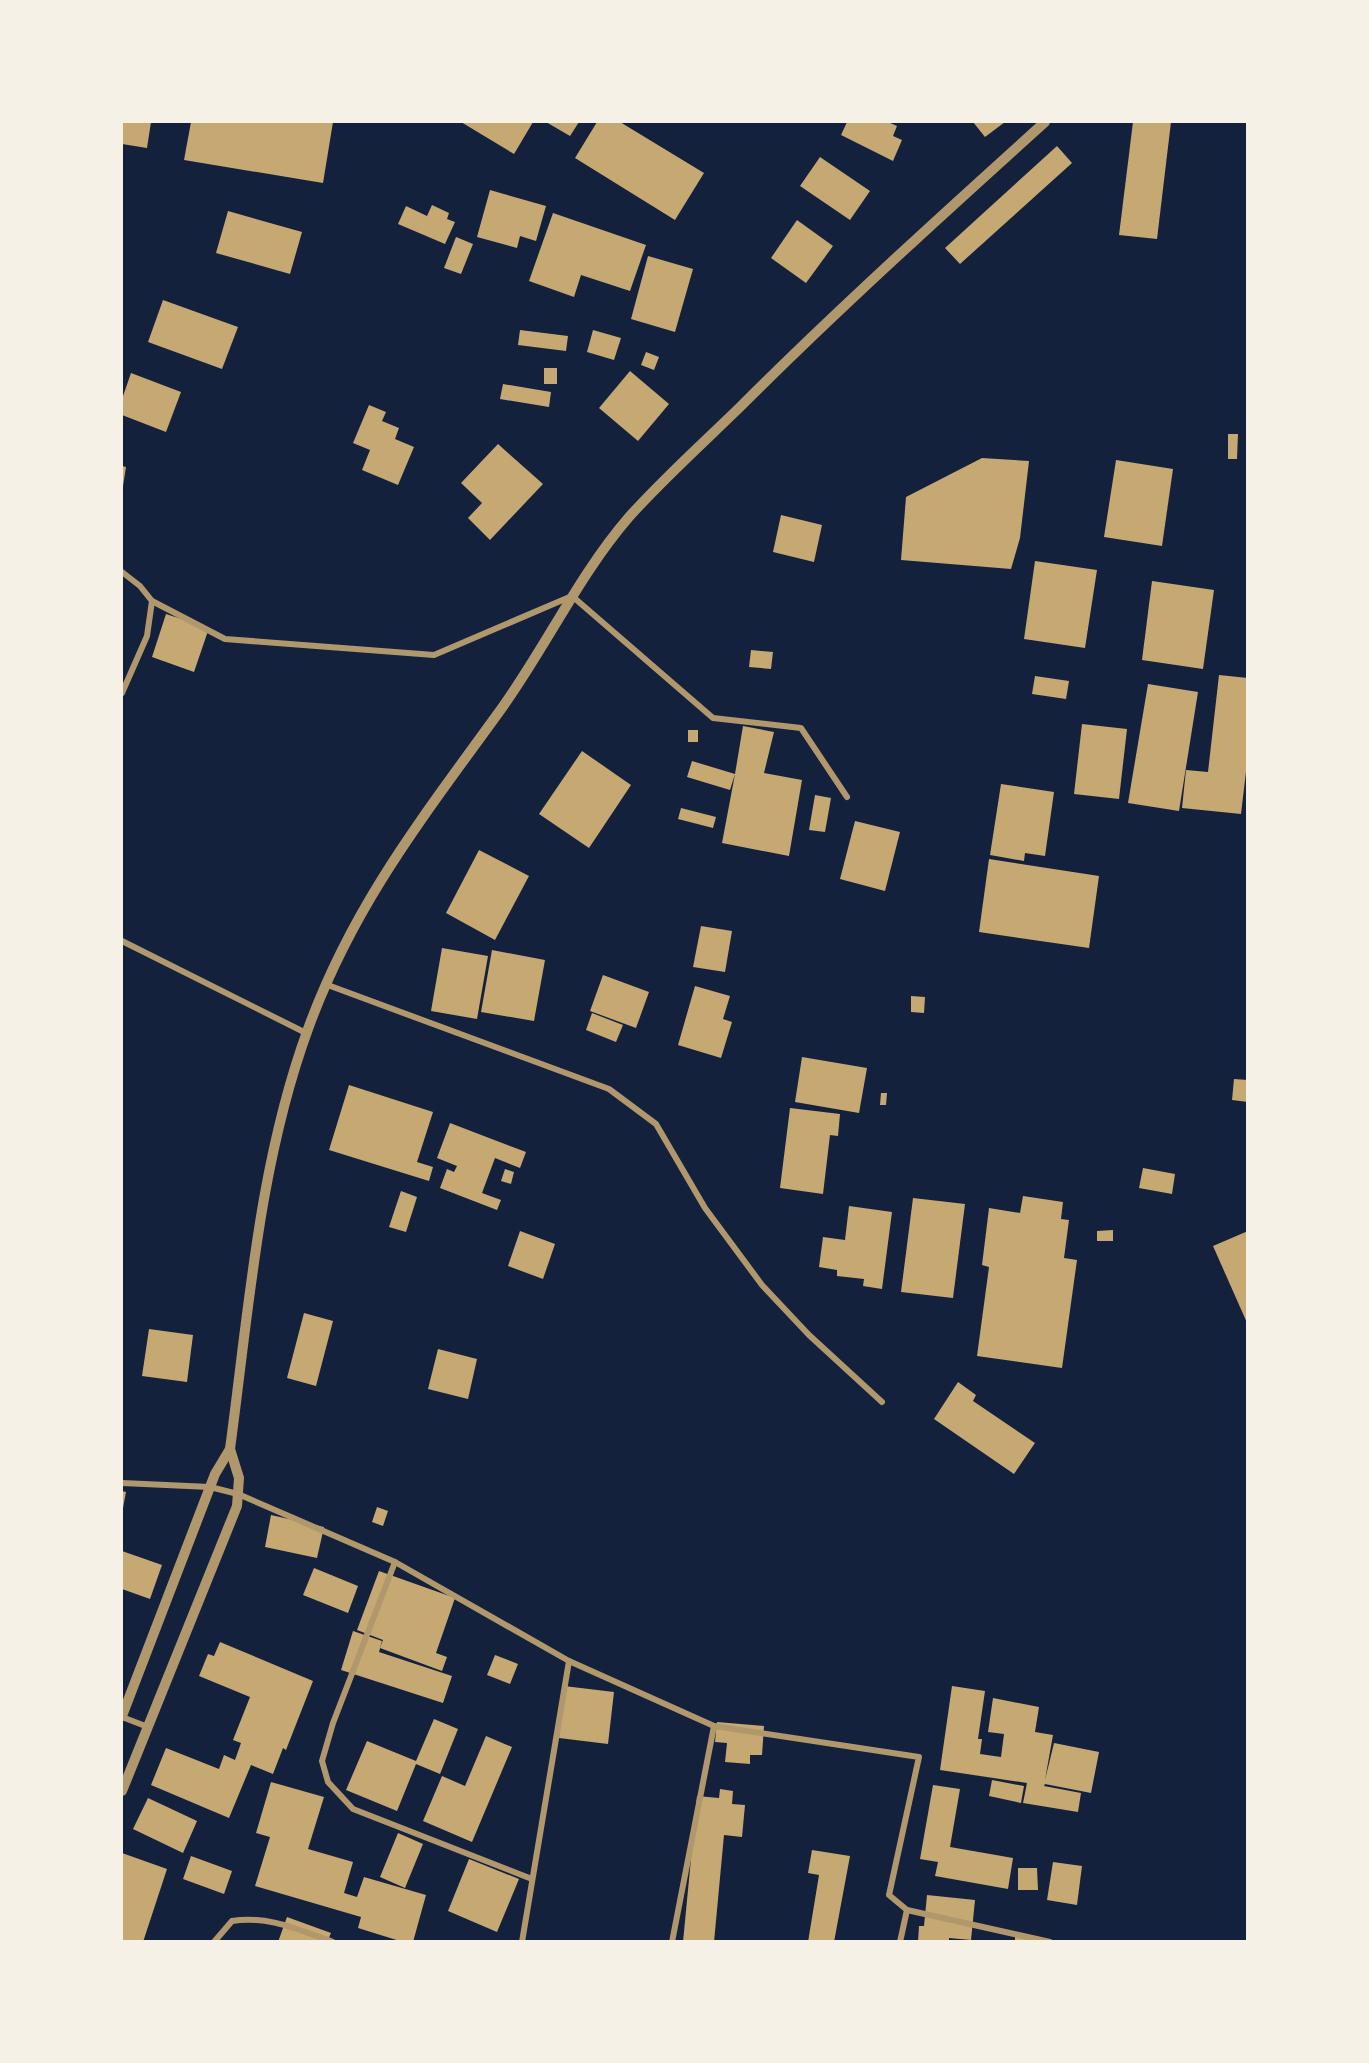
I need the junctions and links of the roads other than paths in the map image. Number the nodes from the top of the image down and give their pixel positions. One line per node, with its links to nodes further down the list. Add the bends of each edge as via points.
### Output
1 (1045, 122): 3 (street, via 837,310 652,494 610,540)
2 (122, 572): 4 (street)
3 (572, 596): 4 (street, via 434,655 225,639); 6 (street, via 713,718 801,728); 8 (street, via 525,676 373,890)
4 (152, 601): 5 (street, via 147,636)
5 (122, 693)
6 (847, 797)
7 (122, 941): 9 (street)
8 (325, 984): 9 (street); 10 (street, via 609,1089 656,1124 705,1208 762,1285)
9 (306, 1033): 11 (street, via 268,1176)
10 (882, 1402)
11 (230, 1449): 13 (street); 14 (street, via 237,1470)
12 (122, 1483): 13 (street)
13 (210, 1487): 14 (street); 17 (street)
14 (238, 1494): 15 (street); 19 (street, via 232,1518)
15 (395, 1562): 16 (street); 21 (street, via 330,1732 322,1761 328,1782 353,1809)
16 (569, 1661): 18 (street); 21 (street)
17 (122, 1717): 19 (street)
18 (714, 1726): 22 (street, via 920,1757 889,1895); 26 (street)
19 (148, 1727): 20 (street)
20 (122, 1791)
21 (532, 1879): 25 (street)
22 (907, 1910): 27 (street); 28 (street)
23 (214, 1941): 24 (street, via 232,1921 250,1917)
24 (333, 1941)
25 (522, 1941)
26 (672, 1941)
27 (900, 1941)
28 (1050, 1941)

